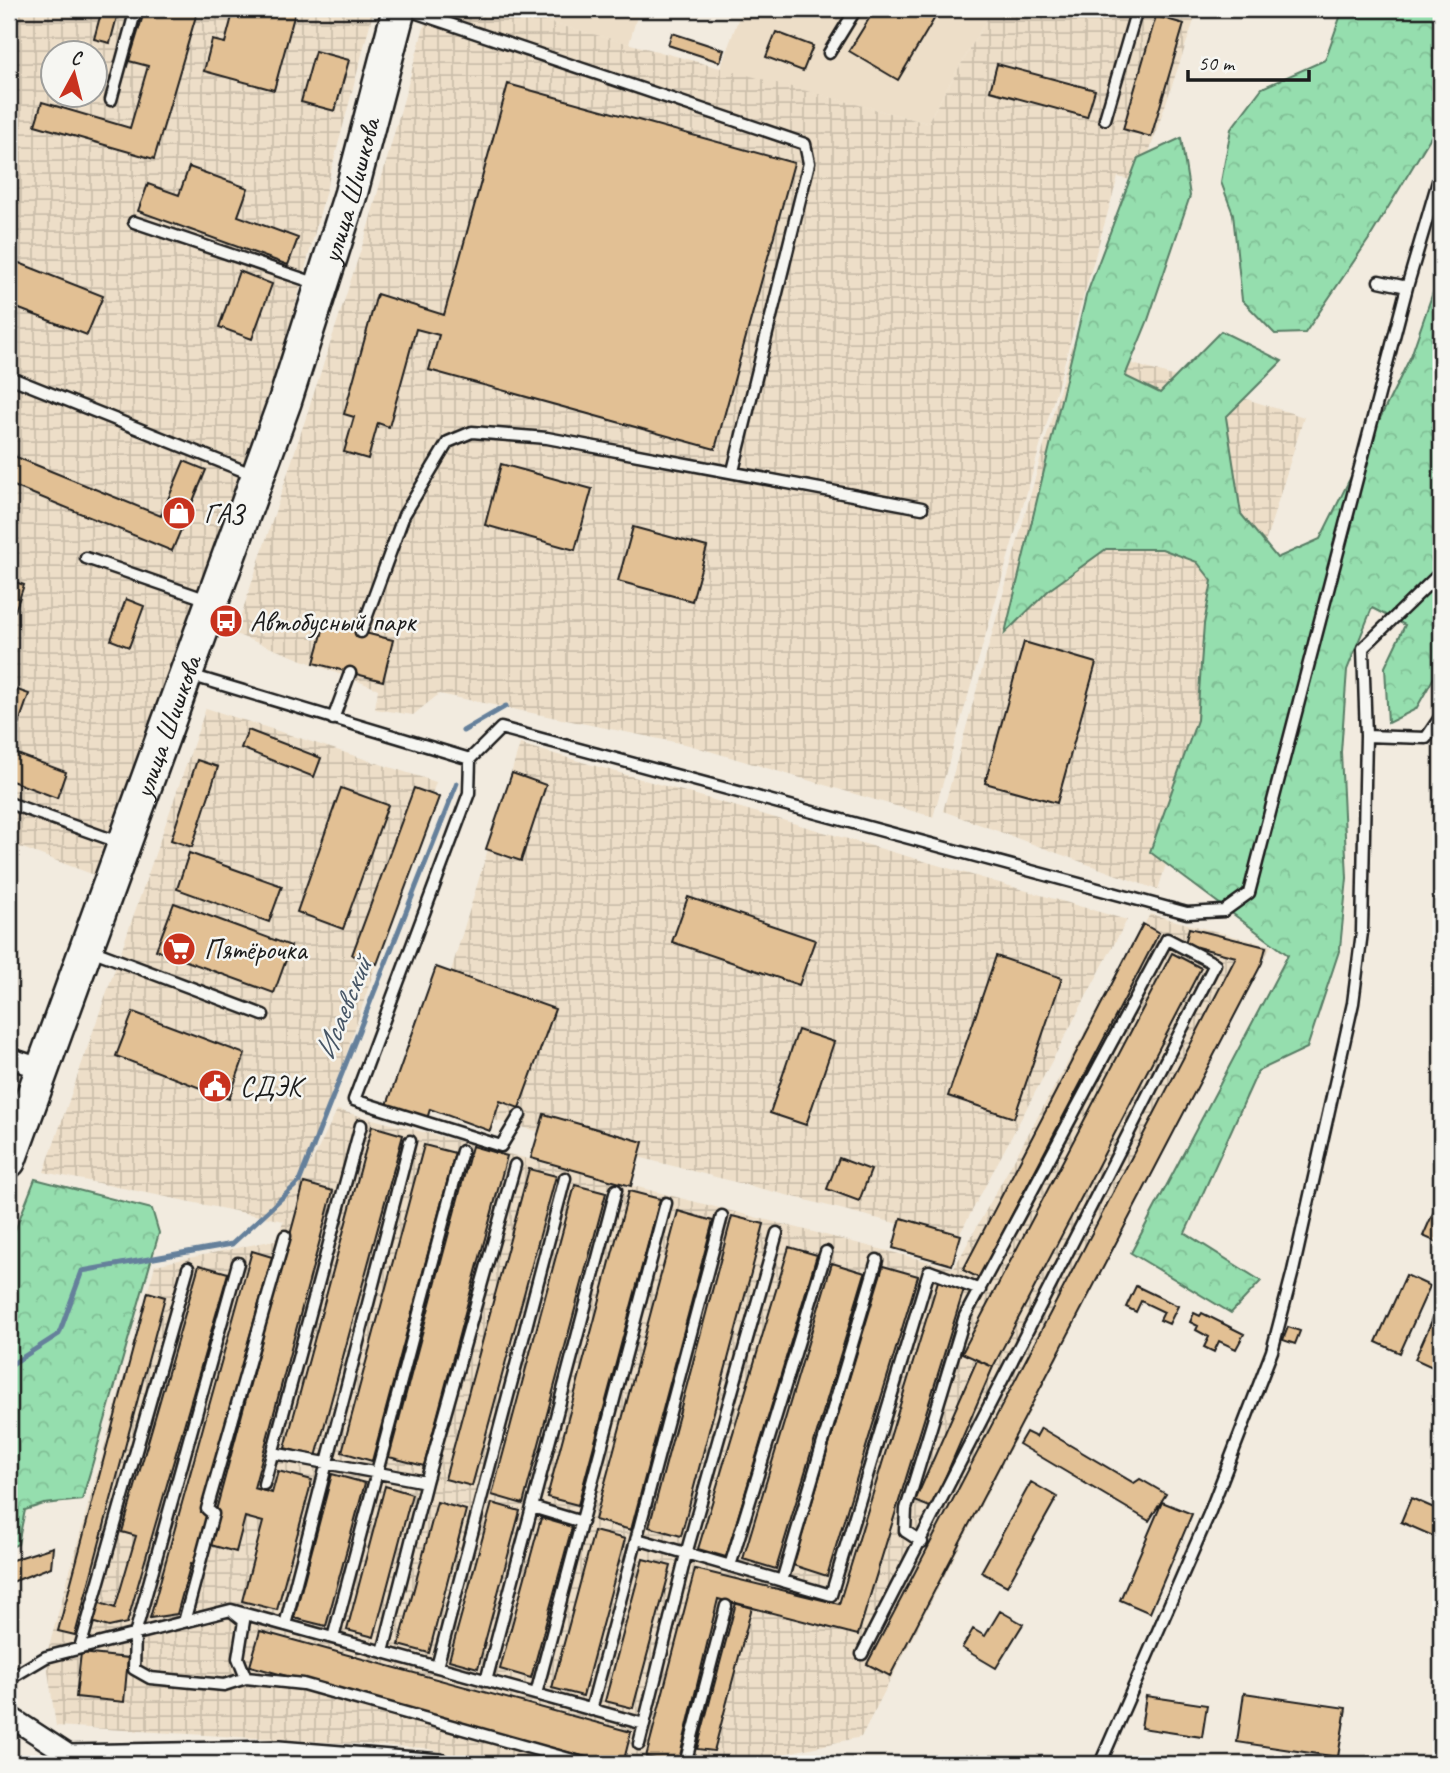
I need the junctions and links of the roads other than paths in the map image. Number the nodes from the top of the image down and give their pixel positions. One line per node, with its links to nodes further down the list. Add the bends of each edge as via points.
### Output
1 (136, 9): 6 (lane)
2 (401, 9): 11 (main road, улица Шишкова); 14 (lane, via 805,144 809,163)
3 (856, 9): 5 (lane)
4 (1136, 9): 7 (lane)
5 (829, 53)
6 (111, 100)
7 (1105, 119)
8 (1441, 171): 12 (lane)
9 (134, 222): 11 (lane)
10 (1379, 281): 12 (lane)
11 (322, 285): 15 (main road, улица Шишкова)
12 (1407, 287): 26 (lane, via 1249,893 1224,911 1187,913 501,728)
13 (9, 377): 15 (lane)
14 (733, 471): 16 (lane); 20 (lane, via 547,438 472,432 448,442 404,515)
15 (258, 476): 19 (main road, улица Шишкова)
16 (922, 508)
17 (86, 558): 19 (lane)
18 (1441, 572): 25 (lane, via 1363,648)
19 (212, 601): 22 (main road, улица Шишкова)
20 (361, 632)
21 (350, 673): 24 (lane)
22 (186, 674): 24 (lane); 28 (main road, улица Шишкова)
23 (1441, 716): 25 (lane, via 1426,738)
24 (332, 719): 26 (lane)
25 (1366, 736): 84 (lane, via 1362,932 1353,1003 1293,1271 1272,1351 1209,1514)
26 (470, 759): 33 (lane, via 469,793 354,1100 501,1146)
27 (9, 803): 28 (lane)
28 (124, 844): 29 (main road, улица Шишкова)
29 (87, 948): 30 (lane); 32 (main road, улица Шишкова)
30 (263, 1015)
31 (9, 1058): 32 (street)
32 (43, 1069): 37 (main road, улица Шишкова)
33 (520, 1115)
34 (361, 1125): 50 (lane)
35 (411, 1141): 51 (lane)
36 (463, 1151): 52 (lane)
37 (9, 1161)
38 (514, 1165): 53 (lane)
39 (565, 1178): 71 (lane)
40 (616, 1190): 55 (lane)
41 (666, 1203): 56 (lane)
42 (722, 1216): 57 (lane)
43 (777, 1233): 59 (lane)
44 (285, 1236): 64 (lane, via 207,1508 212,1514)
45 (826, 1252): 60 (lane)
46 (877, 1260): 61 (lane)
47 (238, 1264): 66 (lane)
48 (188, 1268): 68 (lane)
49 (980, 1290): 58 (lane, via 965,1316 906,1509 905,1531); 58 (lane, via 1167,939 1215,964); 61 (lane, via 929,1271 831,1595)
50 (273, 1453): 51 (lane); 54 (lane)
51 (327, 1466): 52 (lane); 65 (lane)
52 (376, 1471): 53 (lane); 67 (lane)
53 (426, 1482): 69 (lane)
54 (264, 1484)
55 (532, 1507): 56 (lane); 74 (lane)
56 (582, 1522): 75 (lane)
57 (637, 1539): 59 (lane); 76 (lane)
58 (922, 1542): 70 (lane)
59 (687, 1554): 60 (lane); 78 (lane)
60 (730, 1566): 61 (lane)
61 (782, 1581)
62 (726, 1606): 83 (lane)
63 (231, 1611): 64 (lane); 65 (lane); 72 (lane, via 244,1621 238,1658)
64 (184, 1622): 66 (lane)
65 (285, 1625): 67 (lane)
66 (135, 1634): 68 (lane); 72 (lane, via 134,1669 150,1678 224,1685)
67 (333, 1639): 69 (lane)
68 (80, 1648): 73 (lane, via 46,1657)
69 (383, 1652): 71 (lane)
70 (862, 1654)
71 (437, 1667): 74 (lane)
72 (246, 1678): 82 (lane, via 303,1684)
73 (9, 1679)
74 (486, 1681): 75 (lane)
75 (536, 1694): 76 (lane)
76 (591, 1710): 78 (lane)
77 (9, 1716): 80 (street)
78 (644, 1724): 79 (lane)
79 (639, 1744)
80 (69, 1759): 81 (street, via 278,1751)
81 (440, 1764)
82 (587, 1764)
83 (685, 1764)
84 (1100, 1764)

